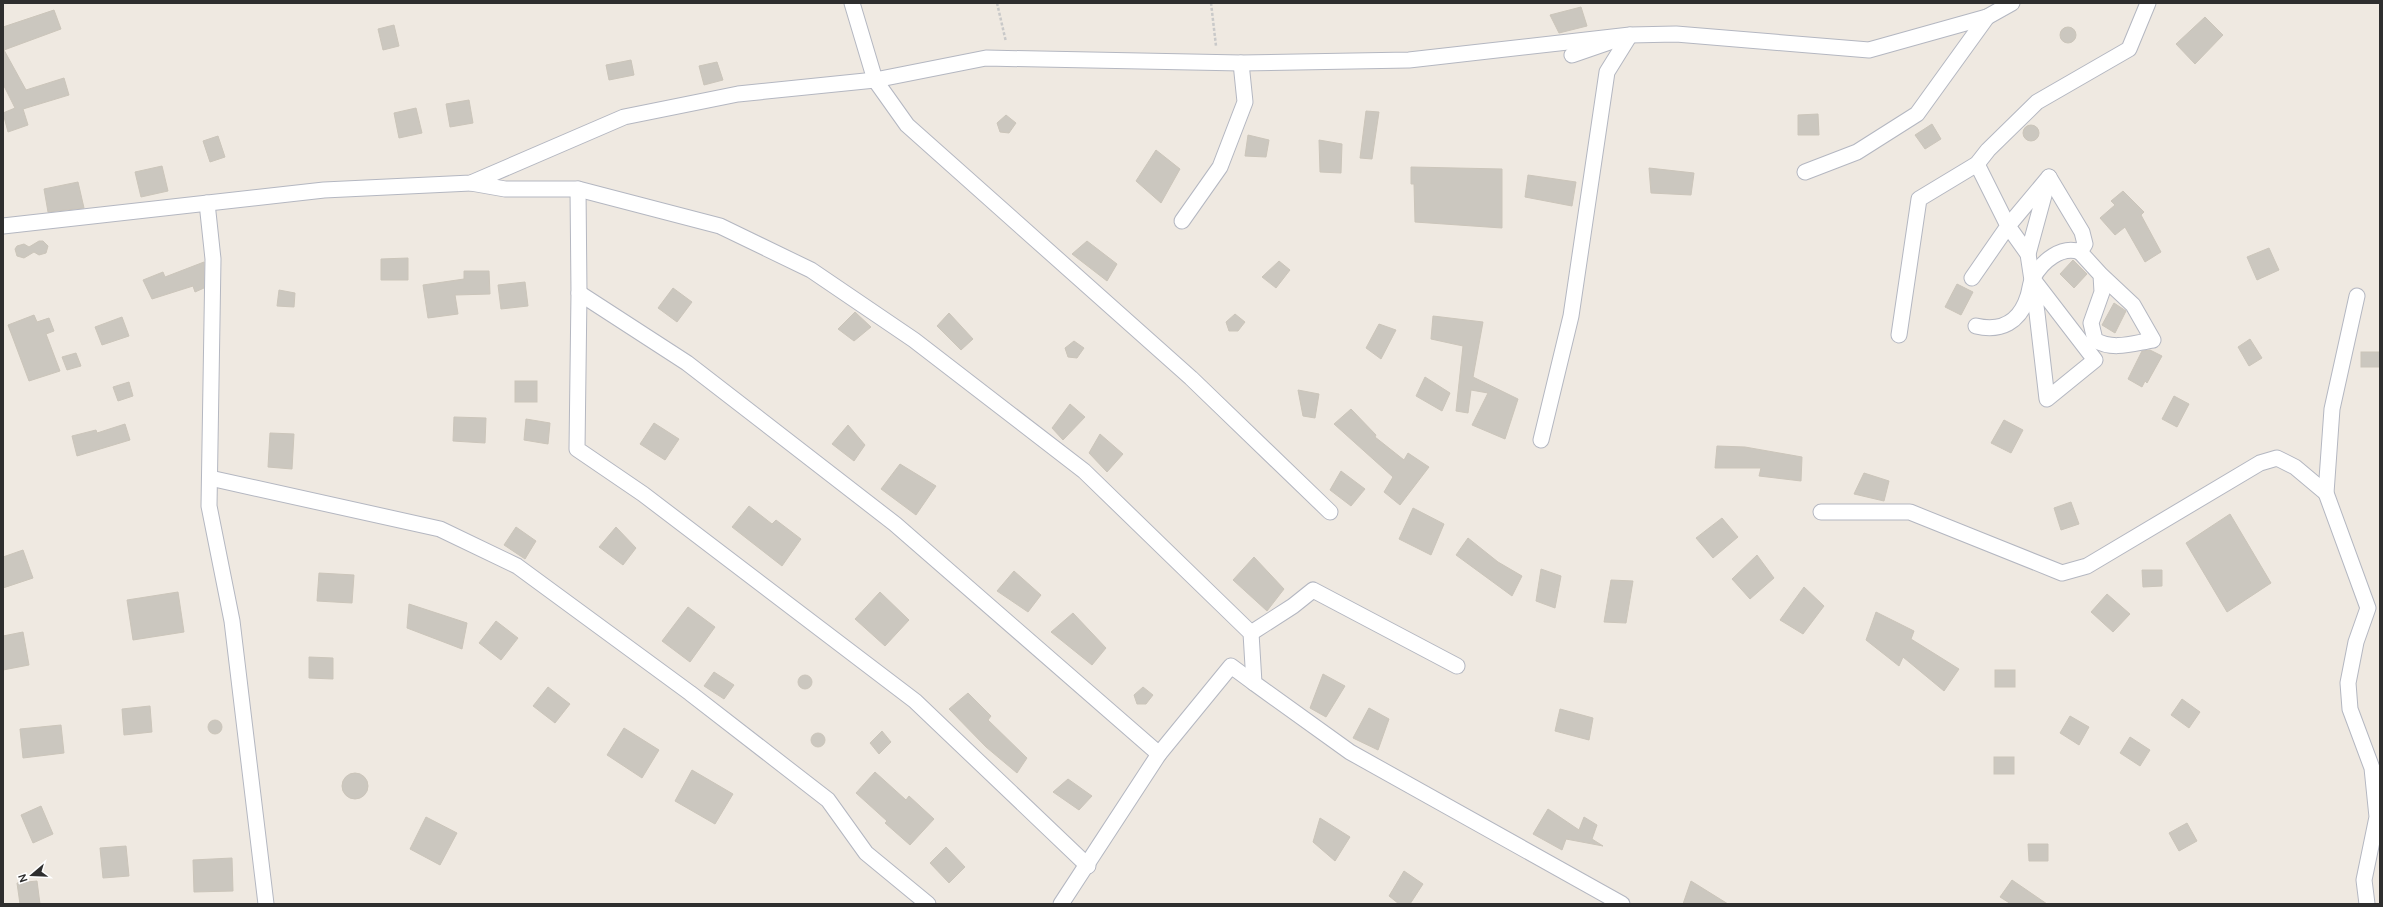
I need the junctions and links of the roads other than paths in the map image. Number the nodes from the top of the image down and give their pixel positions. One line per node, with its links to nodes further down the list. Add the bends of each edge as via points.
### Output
1 (852, 3): 8 (street)
2 (2012, 3): 4 (street)
3 (2148, 3): 9 (street, via 2129,49 2037,102)
4 (1987, 17): 5 (street, via 1869,50 1676,34); 10 (street, via 1917,114 1857,152)
5 (1630, 35): 6 (street); 7 (street, via 1409,60); 27 (street, via 1607,72 1571,316)
6 (1572, 55)
7 (1241, 63): 8 (street, via 986,58); 15 (street, via 1245,102 1220,167)
8 (875, 80): 12 (street, via 738,94 624,117); 30 (street, via 907,125 1191,378)
9 (1977, 164): 17 (street); 26 (street, via 1919,199)
10 (1805, 172)
11 (2049, 177): 17 (street); 18 (street, via 2082,232 2084,244); 19 (street)
12 (471, 183): 13 (street, via 505,189); 14 (street, via 324,190)
13 (578, 189): 23 (street); 32 (street, via 720,226 811,270 914,340 1084,471)
14 (207, 203): 16 (street); 28 (street, via 213,259)
15 (1182, 220)
16 (3, 226)
17 (2008, 226): 19 (street); 21 (street)
18 (2080, 252): 20 (street); 22 (street, via 2072,249 2056,254)
19 (2028, 254): 22 (street)
20 (2101, 275): 20 (street, via 2102,292 2091,323 2095,340 2105,346 2123,346 2153,340 2133,304)
21 (1972, 278)
22 (2032, 278): 22 (street, via 2037,313 2047,399 2095,360); 25 (street, via 2028,297 2017,315 2005,326 1990,329)
23 (580, 293): 35 (street, via 687,363 895,524); 37 (street, via 577,449 643,494 915,701)
24 (2357, 296): 29 (street, via 2332,409)
25 (1976, 326)
26 (1899, 336)
27 (1541, 440)
28 (210, 478): 38 (street, via 209,506 232,620); 39 (street, via 440,529 517,566 690,693 828,800 866,853)
29 (2326, 493): 31 (street, via 2295,467 2277,458 2260,464 2087,566 2062,573 1910,512); 36 (street, via 2368,608 2356,642 2348,683 2350,709 2372,768 2377,817)
30 (1330, 512)
31 (1821, 512)
32 (1251, 633): 33 (street, via 1313,590); 34 (street)
33 (1457, 666)
34 (1254, 683): 35 (street, via 1231,666); 41 (street, via 1350,752)
35 (1159, 754): 37 (street)
36 (2376, 844): 42 (street, via 2364,880)
37 (1088, 866): 40 (street)
38 (266, 904)
39 (928, 904)
40 (1061, 904)
41 (1622, 904)
42 (2367, 904)

